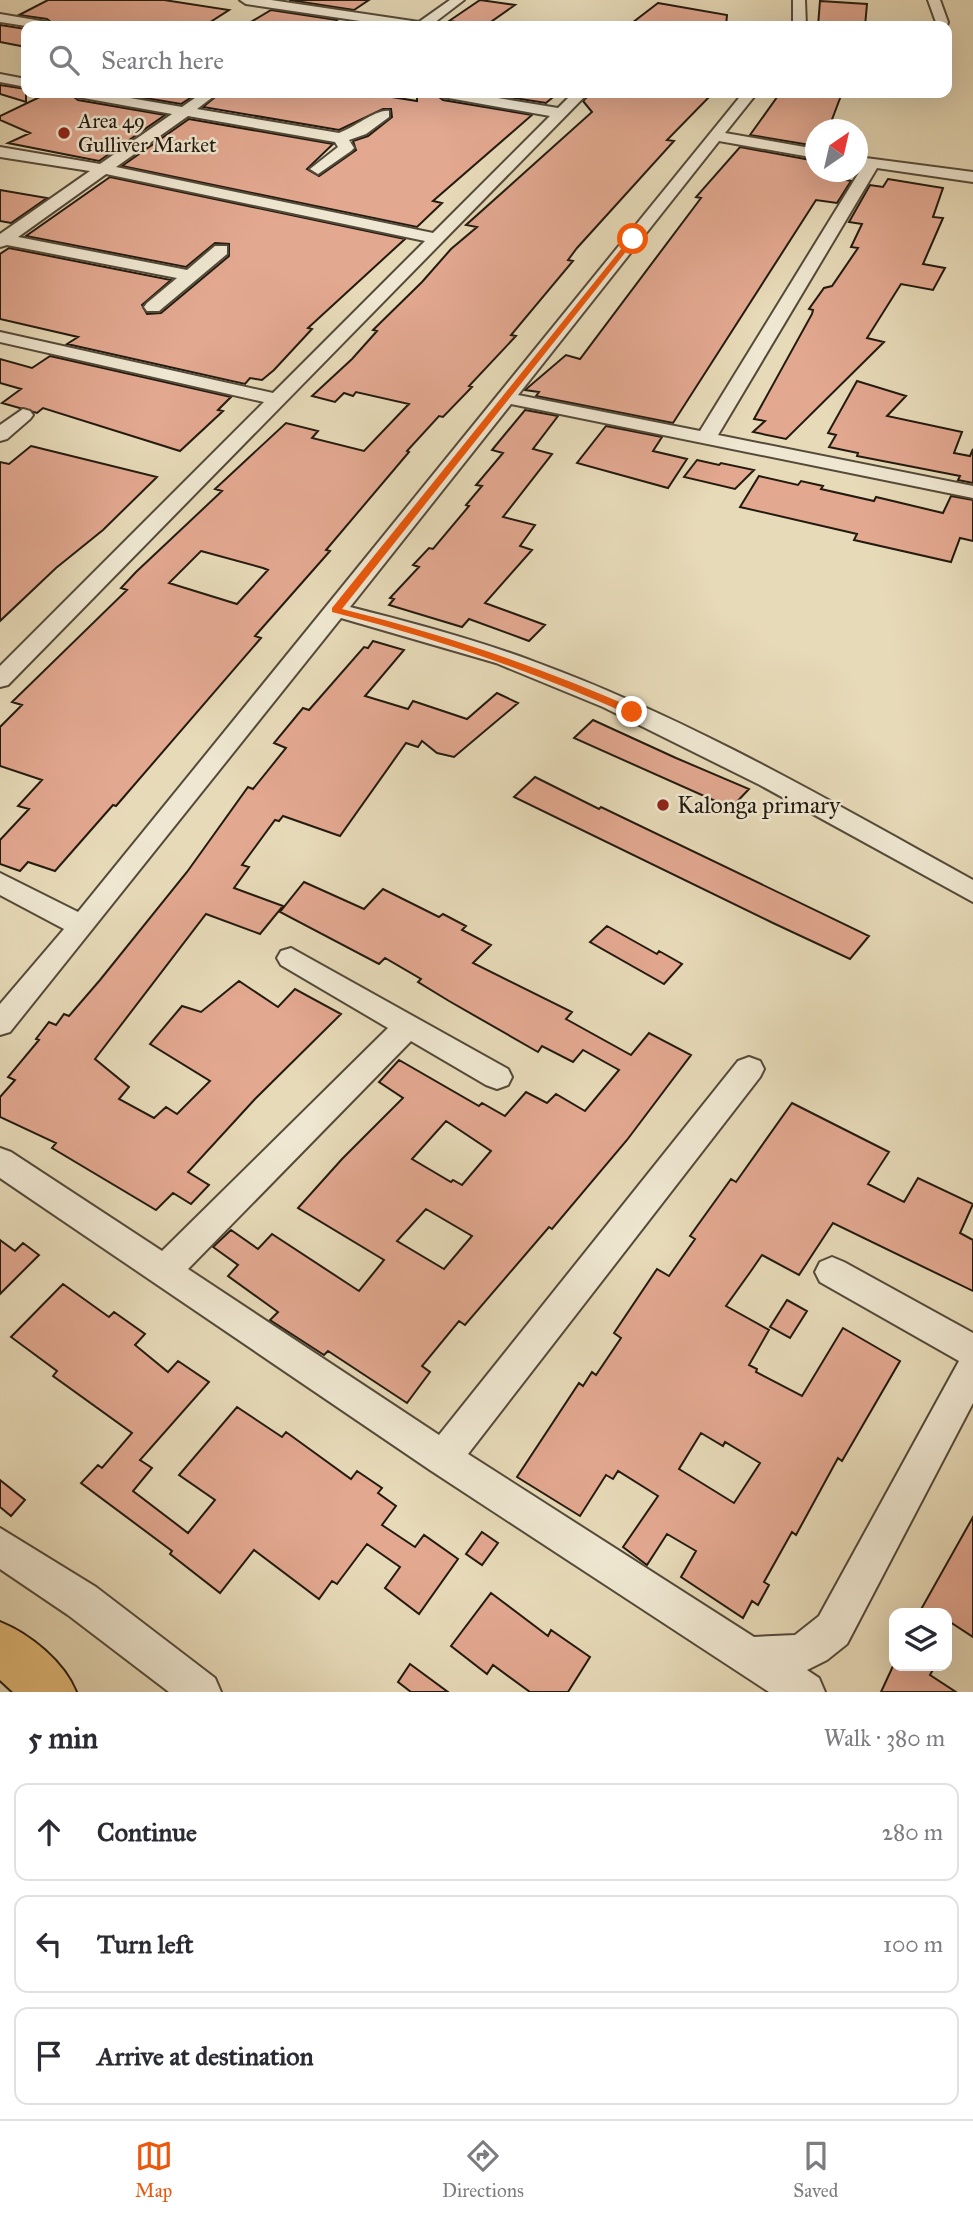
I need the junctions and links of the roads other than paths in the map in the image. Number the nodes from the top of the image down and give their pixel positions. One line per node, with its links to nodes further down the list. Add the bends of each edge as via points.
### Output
1 (246, 0): 6 (street)
2 (458, 0): 7 (street)
3 (799, 0): 8 (street)
4 (934, 0): 9 (street)
5 (0, 18): 10 (street)
6 (387, 21)
7 (427, 21)
8 (800, 21)
9 (942, 21)
10 (21, 22)
11 (0, 78): 12 (street)
12 (21, 82)
13 (104, 98): 18 (street)
14 (204, 98): 18 (street)
15 (472, 98): 19 (street)
16 (576, 98): 19 (street)
17 (746, 98): 21 (street)
18 (184, 113): 22 (street); 26 (street)
19 (561, 113): 30 (street)
20 (384, 114): 22 (street)
21 (716, 136): 24 (street); 36 (street)
22 (341, 138): 27 (street, via 346,148)
23 (0, 152): 26 (street)
24 (805, 152)
25 (868, 162): 28 (street)
26 (103, 169): 30 (street); 31 (street)
27 (318, 169)
28 (973, 177)
29 (853, 182): 40 (street)
30 (435, 238): 37 (street)
31 (2, 240): 33 (street)
32 (221, 250): 33 (street)
33 (190, 276): 34 (street)
34 (153, 307)
35 (0, 337): 37 (street)
36 (507, 398): 40 (street); 42 (street)
37 (278, 400): 43 (street)
38 (23, 415): 39 (street)
39 (0, 435)
40 (706, 438): 41 (street)
41 (973, 492)
42 (336, 610): 45 (street, via 557,678 777,783); 46 (street)
43 (0, 680)
44 (0, 883): 46 (street)
45 (973, 892)
46 (82, 926): 48 (street)
47 (291, 958): 49 (street)
48 (0, 1024)
49 (408, 1026): 51 (street); 53 (street)
50 (749, 1069): 57 (street)
51 (497, 1077)
52 (0, 1161): 53 (street)
53 (164, 1270): 57 (street)
54 (832, 1272): 55 (street)
55 (973, 1350)
56 (973, 1368): 60 (street, via 833,1630 811,1651 783,1658)
57 (443, 1458): 60 (street)
58 (0, 1547): 62 (street, via 82,1601)
59 (0, 1647): 61 (main road)
60 (749, 1656): 63 (street)
61 (51, 1692)
62 (201, 1692)
63 (805, 1692)

